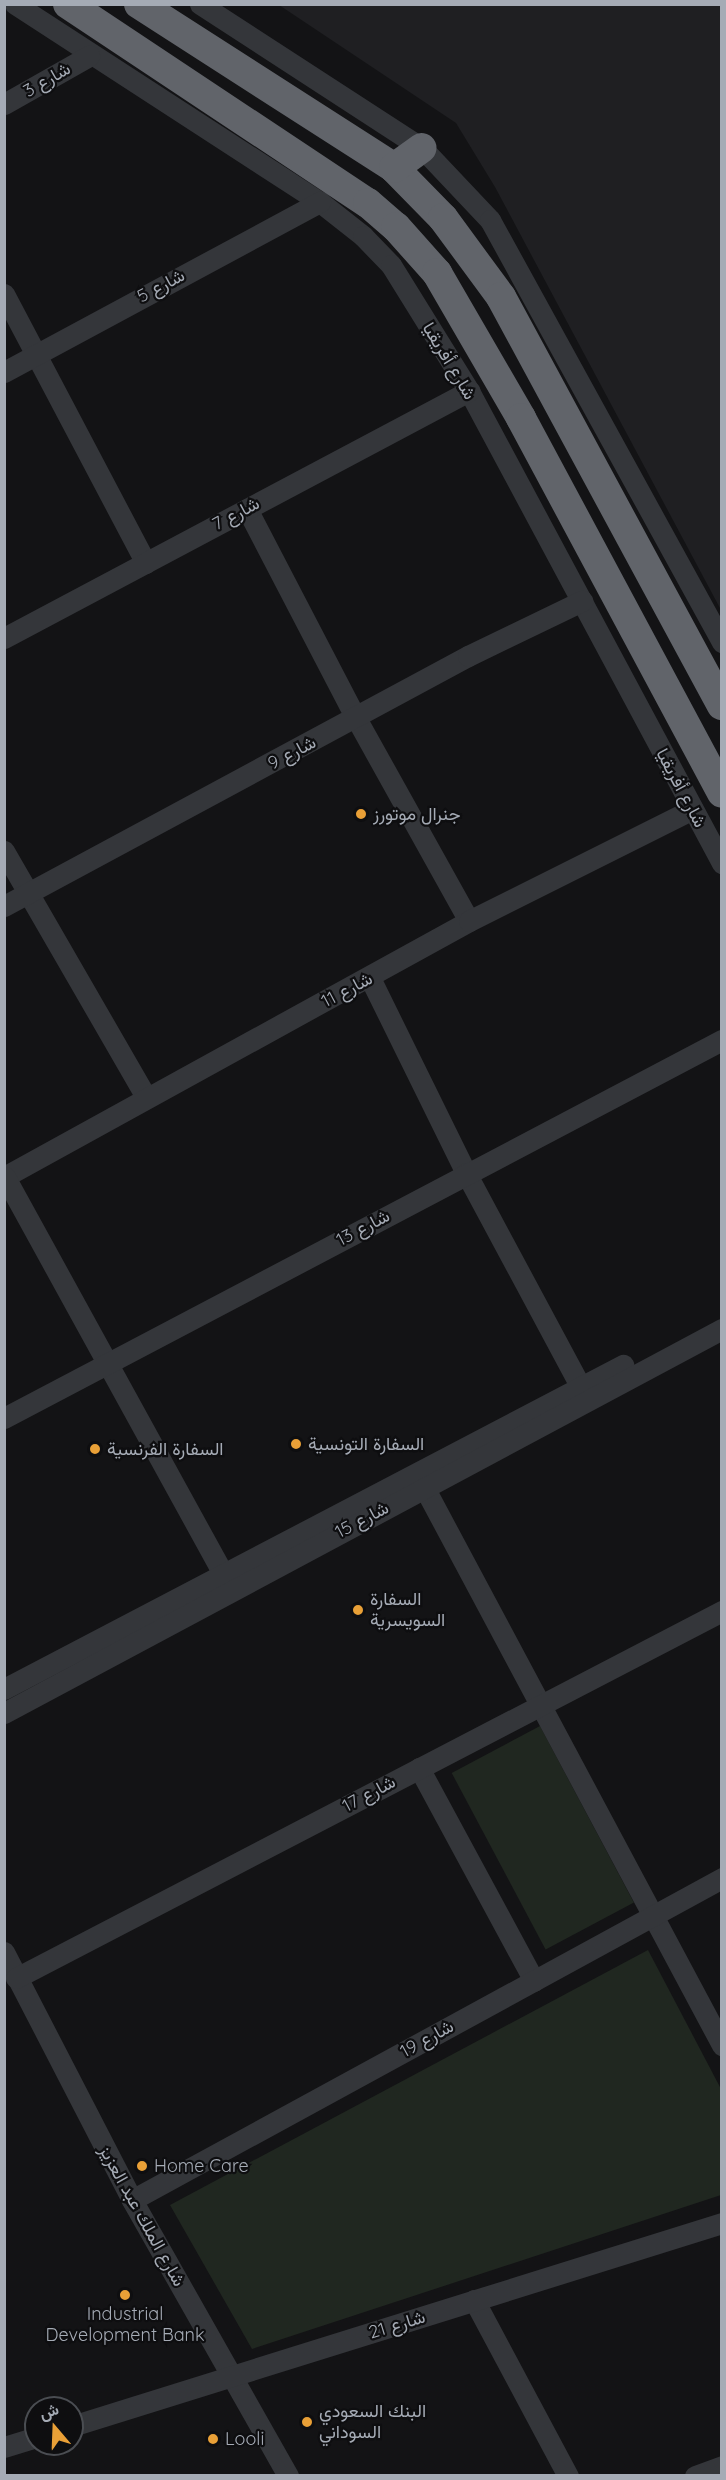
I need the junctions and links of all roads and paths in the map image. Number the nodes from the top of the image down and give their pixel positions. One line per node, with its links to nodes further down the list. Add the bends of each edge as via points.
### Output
1 (15, 4): 5 (street, شارع أفريقيا)
2 (68, 4): 21 (highway, شارع أفريقيا, via 368,203 396,227 437,273 516,409)
3 (139, 4): 8 (highway)
4 (201, 4): 7 (street)
5 (89, 56): 6 (street, شارع 3); 9 (street, شارع أفريقيا)
6 (4, 104)
7 (422, 148): 8 (highway); 18 (street, via 490,220)
8 (394, 168): 19 (highway, via 443,218 501,297)
9 (320, 202): 11 (street, شارع 5); 13 (street, شارع أفريقيا, via 363,236 391,265)
10 (4, 294): 11 (street)
11 (39, 353): 12 (street, شارع 5); 15 (street)
12 (4, 372)
13 (469, 392): 14 (street, شارع 7); 16 (street, شارع أفريقيا)
14 (247, 509): 15 (street, شارع 7); 20 (street)
15 (146, 562): 17 (street, شارع 7)
16 (582, 601): 20 (street, شارع 9, via 468,656); 22 (street, شارع أفريقيا)
17 (4, 638)
18 (722, 642)
19 (722, 705)
20 (356, 718): 25 (street, شارع 9); 27 (street)
21 (722, 793)
22 (693, 809): 24 (street, شارع أفريقيا); 27 (street, شارع 11)
23 (4, 851): 25 (street)
24 (722, 863)
25 (28, 894): 26 (street, شارع 9); 30 (street)
26 (4, 906)
27 (469, 921): 28 (street, شارع 11)
28 (370, 978): 30 (street, شارع 11); 31 (street)
29 (722, 1040): 31 (street, شارع 13)
30 (146, 1097): 32 (street, شارع 11)
31 (466, 1173): 35 (street, شارع 13); 36 (street)
32 (5, 1177): 35 (street)
33 (722, 1313): 36 (street, شارع 15)
34 (722, 1329): 38 (street, شارع 15)
35 (108, 1365): 37 (street, شارع 13); 39 (street)
36 (580, 1386): 39 (street, شارع 15)
37 (4, 1418)
38 (424, 1487): 39 (street, شارع 15); 42 (street)
39 (227, 1583): 41 (street, شارع 15); 43 (street, شارع 15)
40 (722, 1611): 42 (street, شارع 17)
41 (4, 1689)
42 (540, 1705): 44 (street, شارع 17); 46 (street)
43 (4, 1713)
44 (419, 1768): 48 (street, شارع 17); 49 (street)
45 (722, 1878): 46 (street, شارع 19)
46 (653, 1916): 49 (street, شارع 19); 50 (street)
47 (4, 1952): 48 (street, شارع الملك عبد العزيز)
48 (16, 1978): 51 (street, شارع الملك عبد العزيز)
49 (534, 1981): 51 (street, شارع 19)
50 (722, 2045)
51 (132, 2200): 54 (street, شارع الملك عبد العزيز)
52 (722, 2223): 53 (street, شارع 21)
53 (474, 2300): 54 (street, شارع 21); 60 (street)
54 (232, 2376): 55 (street, شارع 21); 59 (street, شارع الملك عبد العزيز)
55 (84, 2422)
56 (24, 2441): 57 (street)
57 (4, 2447)
58 (722, 2466): 61 (street)
59 (288, 2475)
60 (568, 2475)
61 (695, 2475)

